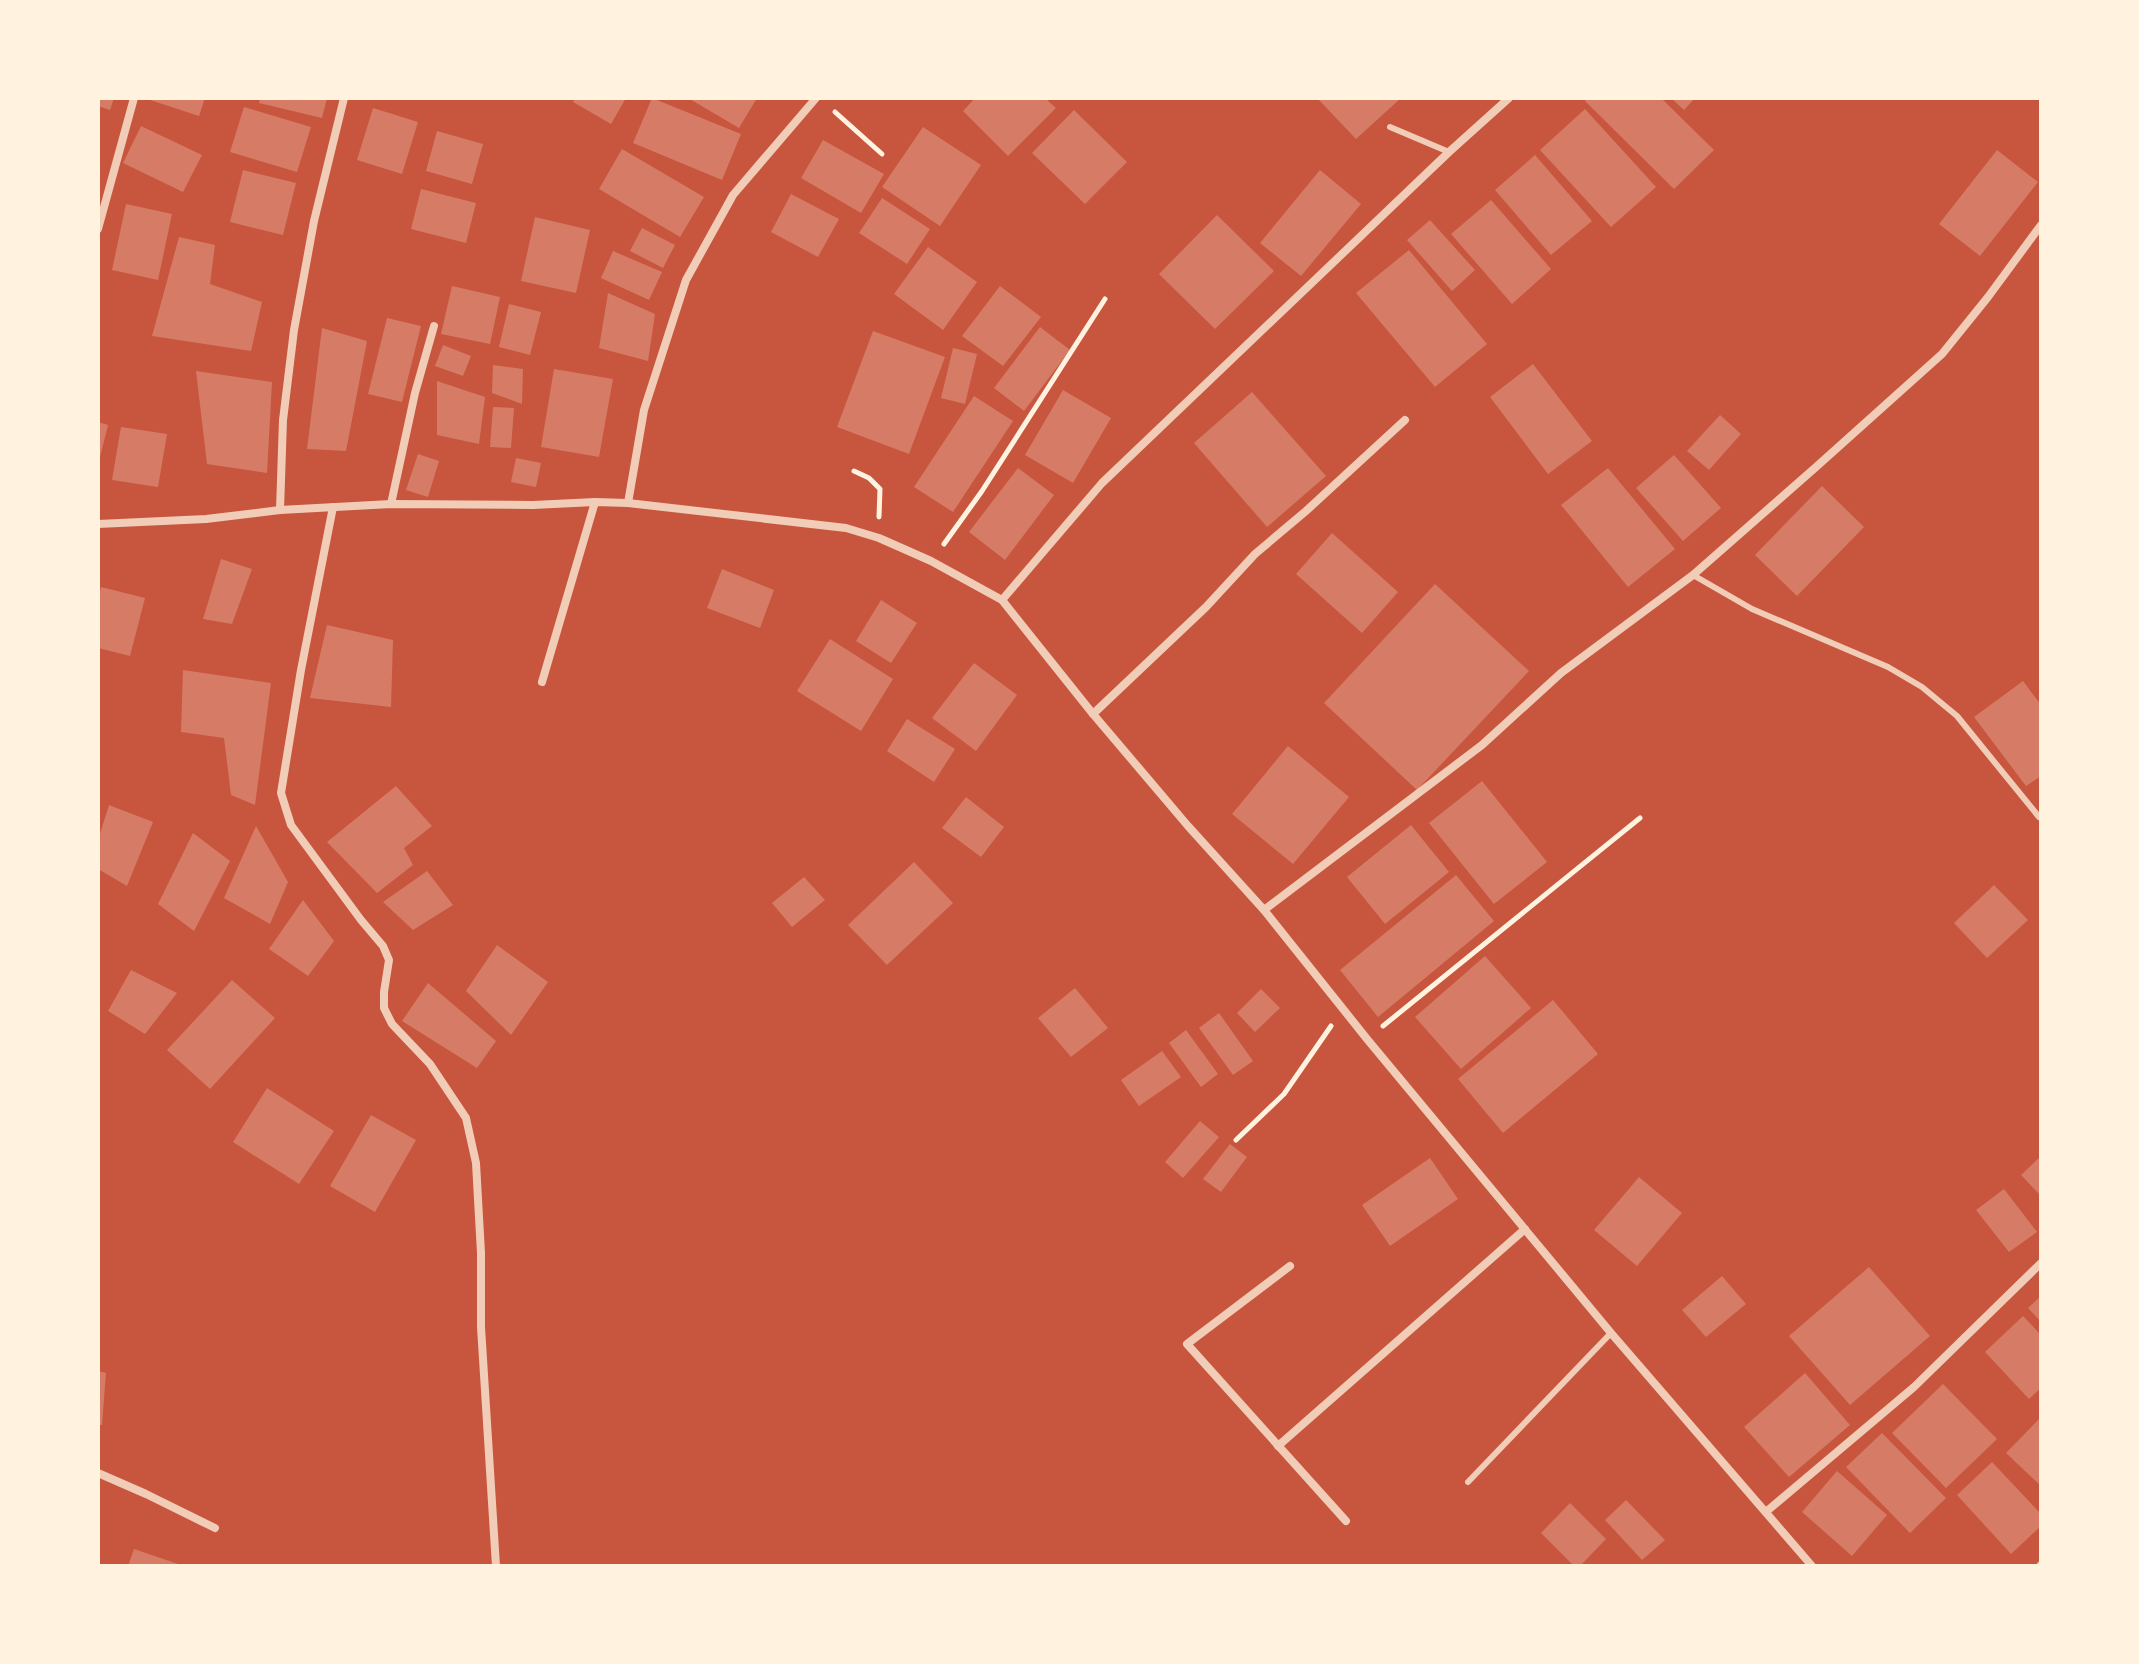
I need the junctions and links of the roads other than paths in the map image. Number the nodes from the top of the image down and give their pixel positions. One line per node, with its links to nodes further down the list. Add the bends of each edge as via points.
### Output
1 (134, 98): 8 (street)
2 (344, 98): 15 (street, via 294,330)
3 (816, 98): 12 (street, via 733,195 686,280 644,410)
4 (1509, 98): 6 (street)
5 (1390, 127): 6 (lane)
6 (1449, 152): 18 (street, via 1102,483)
7 (2041, 225): 17 (street, via 1942,354)
8 (98, 229)
9 (434, 326): 13 (street)
10 (1405, 420): 20 (street, via 1255,554)
11 (595, 502): 12 (street); 13 (street); 19 (street)
12 (628, 503): 18 (street, via 846,528 931,561)
13 (391, 504): 14 (street)
14 (333, 507): 15 (street); 33 (street, via 281,793 291,825 383,946 389,960 384,1008 392,1024 430,1064 466,1118 477,1177)
15 (280, 510): 16 (street)
16 (98, 524)
17 (1693, 575): 21 (lane, via 1752,609 1922,687 1957,716); 22 (street, via 1561,673 1482,745)
18 (1002, 600): 20 (street)
19 (542, 682)
20 (1093, 714): 22 (street)
21 (2039, 817)
22 (1264, 910): 23 (street)
23 (1525, 1229): 26 (street); 27 (street)
24 (2041, 1263): 30 (street, via 1914,1387)
25 (1290, 1266): 27 (street, via 1187,1344)
26 (1611, 1333): 29 (lane); 30 (street)
27 (1278, 1446): 31 (street)
28 (98, 1473): 32 (street)
29 (1468, 1482)
30 (1767, 1511): 34 (street)
31 (1346, 1521)
32 (215, 1528)
33 (496, 1566)
34 (1812, 1566)

